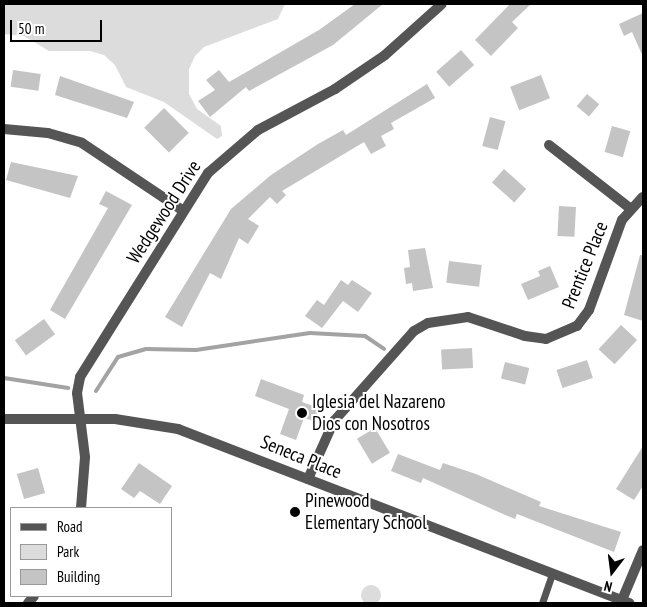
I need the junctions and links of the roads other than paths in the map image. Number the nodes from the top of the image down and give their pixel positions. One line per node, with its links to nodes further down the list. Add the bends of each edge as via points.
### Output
1 (442, 4): 6 (street, Wedgewood Drive, via 352,78 235,147 208,173)
2 (4, 129): 6 (street, via 48,133 82,143)
3 (549, 145): 5 (street)
4 (643, 197): 5 (street, Prentice Place)
5 (630, 209): 9 (street, Prentice Place, via 606,254 589,310 577,326 546,339 525,336 468,317 428,323 414,332 334,421)
6 (182, 210): 8 (street, Wedgewood Drive, via 80,378)
7 (4, 419): 8 (street, Seneca Place)
8 (81, 420): 9 (street, Seneca Place, via 115,419 178,429); 10 (street, Wedgewood Drive, via 85,457)
9 (308, 479): 12 (street, Seneca Place)
10 (81, 507)
11 (643, 550): 13 (street)
12 (552, 574): 13 (street, Seneca Place); 14 (lane)
13 (626, 602)
14 (542, 603)

